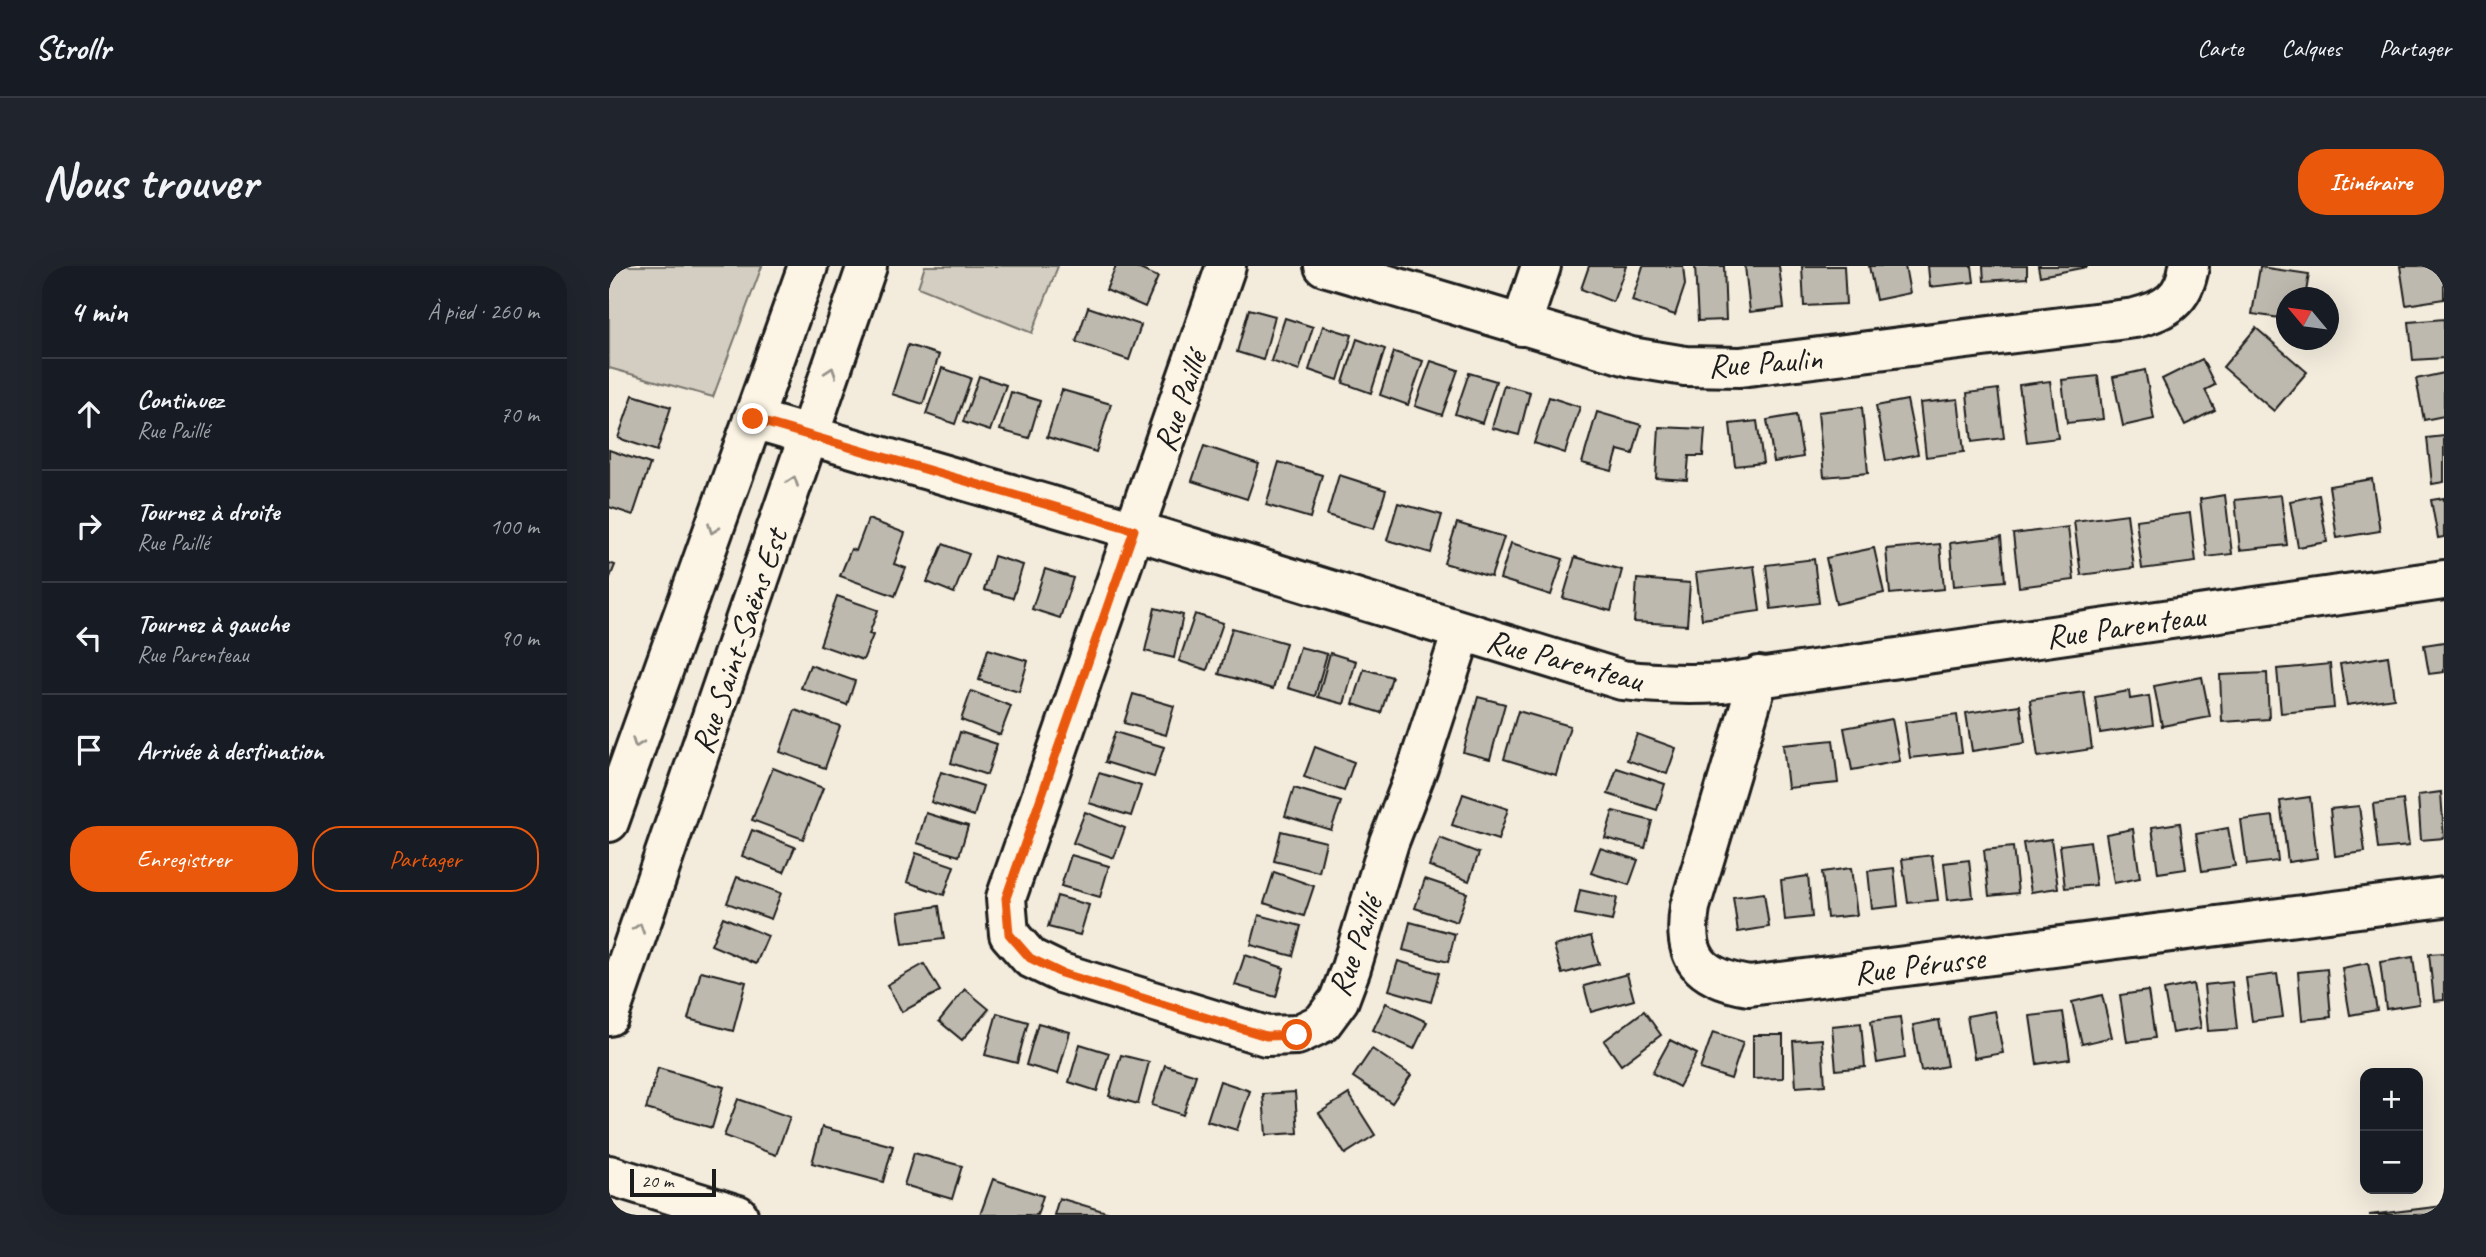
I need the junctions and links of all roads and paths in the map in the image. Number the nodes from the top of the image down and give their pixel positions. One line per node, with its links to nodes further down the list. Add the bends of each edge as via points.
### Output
1 (808, 266): 8 (street, Rue Saint-Saëns Est)
2 (867, 266): 9 (street, Rue Saint-Saëns Est, one-way to 2)
3 (1226, 266): 10 (street, Rue Paillé)
4 (1324, 266): 7 (street, Rue Paulin)
5 (1541, 266): 7 (street)
6 (2189, 266): 7 (street, Rue Paulin, via 2179,296 2159,312 2135,318 1754,366 1685,366 1631,357)
7 (1521, 326)
8 (753, 419): 9 (street, Rue Parenteau); 14 (street, Rue Saint-Saëns Est, one-way to 14)
9 (809, 436): 10 (street, Rue Parenteau); 16 (street, Rue Saint-Saëns Est, one-way to 9)
10 (1134, 530): 12 (street, Rue Parenteau); 12 (street, Rue Paillé, via 1006,898 1009,934 1030,958 1061,973 1266,1036 1297,1035 1322,1023 1339,1000 1351,968)
11 (2444, 580): 13 (street, Rue Parenteau)
12 (1462, 632): 13 (street, Rue Parenteau, via 1622,680 1691,685)
13 (1759, 677): 15 (street, Rue Pérusse, via 1686,930 1691,952 1705,971 1725,982 1749,986)
14 (609, 822)
15 (2444, 897)
16 (609, 1016)
17 (609, 1175): 18 (street)
18 (738, 1215)

